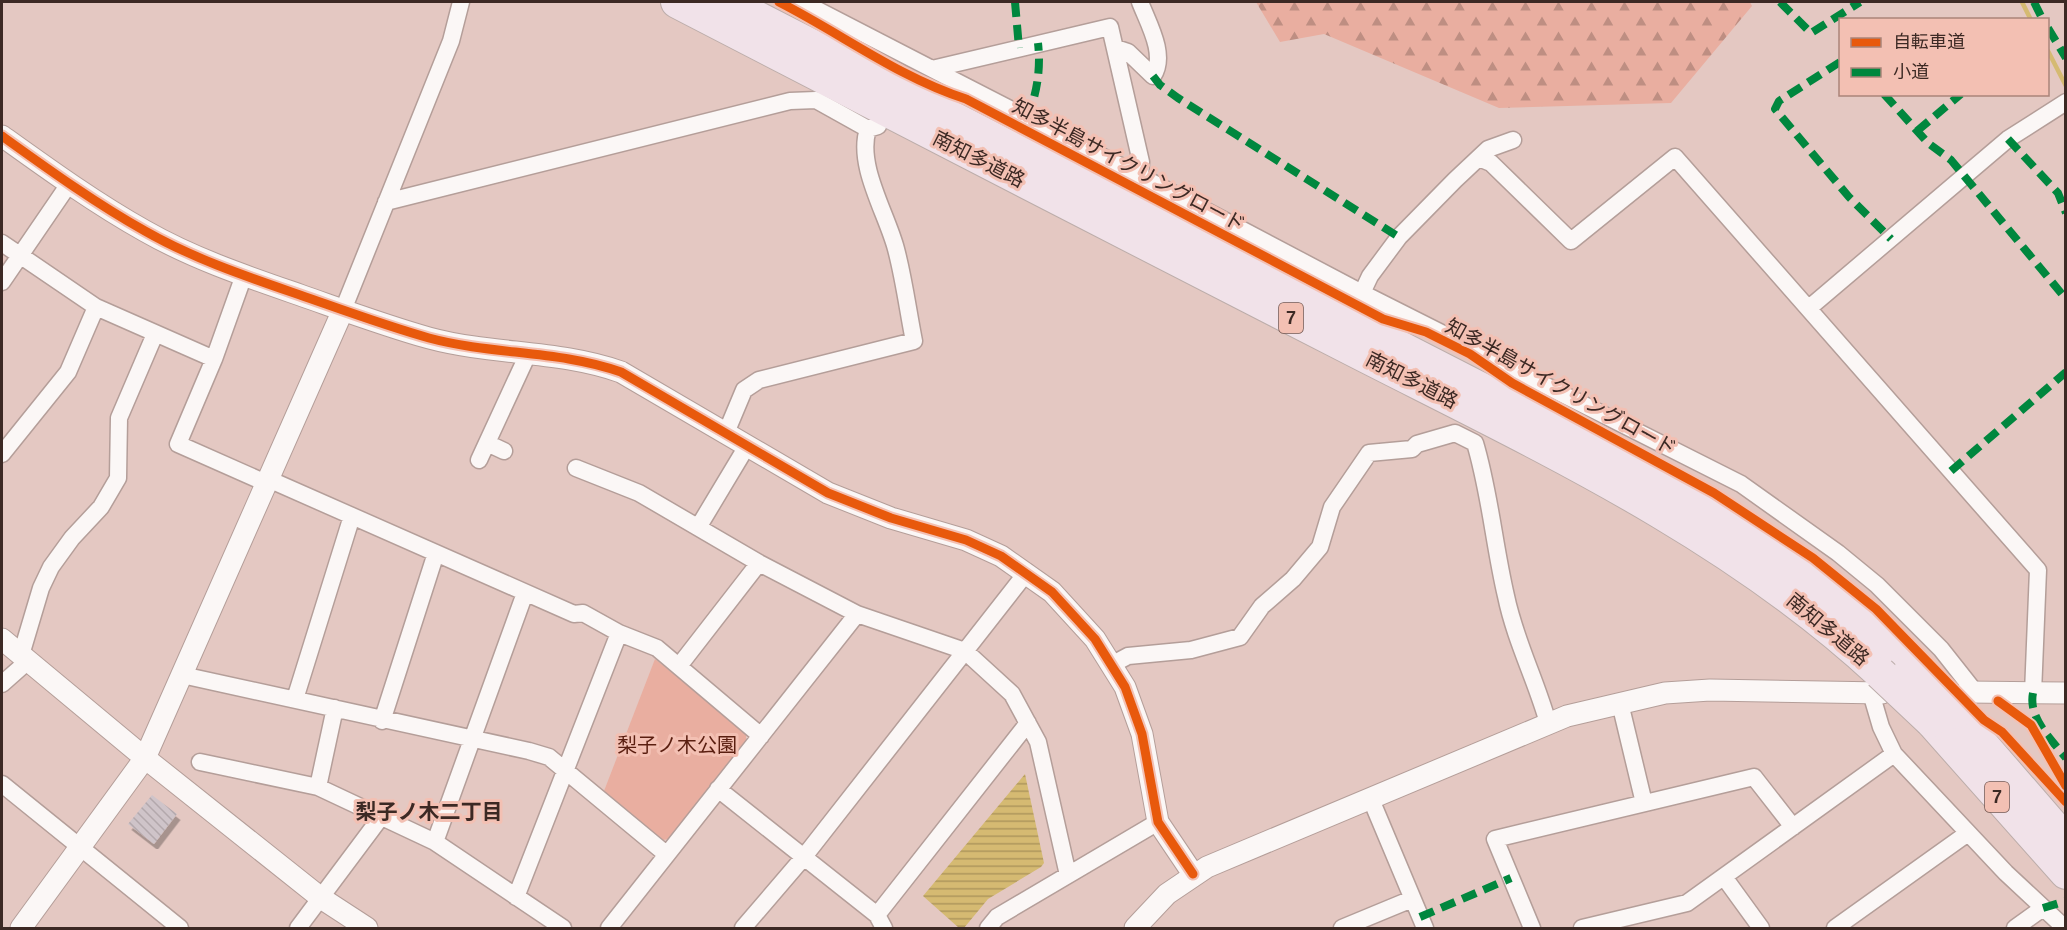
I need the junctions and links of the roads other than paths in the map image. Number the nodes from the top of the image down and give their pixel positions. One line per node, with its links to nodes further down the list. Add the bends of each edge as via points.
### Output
1 (461, 2): 14 (street, via 451,41)
2 (676, 2): 49 (highway, 南知多道路 / 7, via 1576,465 1753,569 1799,603)
3 (727, 2): 54 (highway, 南知多道路 / 7, bridge, via 1667,487 1797,571)
4 (802, 2): 7 (street)
5 (1140, 2): 6 (street, via 1158,51 1159,67 1153,76 1128,52)
6 (1116, 48): 7 (street, via 1110,27); 12 (street, via 1141,162)
7 (932, 69): 12 (street)
8 (2065, 102): 21 (street, via 2008,139)
9 (2, 136): 13 (street)
10 (1513, 140): 11 (street, via 1488,149)
11 (1479, 158): 19 (street, via 1400,237); 21 (street, via 1491,163 1571,241 1675,157)
12 (1140, 176): 19 (street)
13 (69, 184): 16 (street); 17 (street, via 146,232)
14 (386, 202): 22 (street); 26 (street, via 790,100 816,100 875,127 864,141 872,182 896,249 914,341 759,380 744,390)
15 (2, 243): 16 (street)
16 (20, 255): 18 (street); 20 (street)
17 (244, 275): 22 (street); 25 (street)
18 (2, 282)
19 (1362, 292): 54 (street, via 1741,484 1877,585 1941,649)
20 (96, 307): 23 (street); 30 (street, via 69,372)
21 (1809, 308): 50 (street, via 2038,570)
22 (343, 310): 24 (street, via 430,338); 33 (street)
23 (155, 334): 25 (street); 44 (street, via 119,418 118,478 101,507 51,567 41,588)
24 (528, 354): 26 (street, via 584,361 621,372); 27 (street)
25 (214, 359): 33 (street, via 178,444)
26 (726, 434): 28 (street)
27 (487, 443): 29 (street); 31 (street)
28 (747, 446): 35 (street); 38 (street, via 848,502 966,540)
29 (504, 451)
30 (2, 454)
31 (479, 460)
32 (576, 468): 35 (street, via 639,493)
33 (266, 483): 34 (street, via 275,482); 47 (street)
34 (352, 516): 36 (street); 52 (street)
35 (699, 526): 37 (street)
36 (436, 553): 39 (street); 56 (street)
37 (759, 563): 40 (street); 46 (street)
38 (1027, 573): 43 (street); 45 (street, via 1078,618)
39 (525, 592): 41 (street, via 574,614 583,613); 60 (street)
40 (856, 614): 43 (street); 59 (street)
41 (619, 633): 46 (street, via 657,648); 64 (street)
42 (2, 639): 44 (street)
43 (965, 651): 57 (street, via 1012,693); 78 (street)
44 (25, 658): 48 (street); 62 (street)
45 (1113, 664): 58 (street, via 1128,656 1191,650 1240,637 1262,606 1320,548 1332,507 1369,453 1412,449 1455,433 1475,443 1484,472 1506,598); 71 (street, via 1142,734)
46 (679, 666): 59 (street)
47 (182, 675): 52 (street); 62 (street)
48 (2, 684)
49 (1878, 686): 53 (street, via 1710,690 1665,693); 54 (highway, 南知多道路 / 7, bridge); 61 (street, via 1881,727)
50 (2033, 693): 51 (street); 54 (street)
51 (2066, 693)
52 (295, 699): 55 (street)
53 (1620, 703): 58 (street); 69 (street)
54 (1957, 705): 74 (highway, 南知多道路 / 7); 79 (highway, 南知多道路 / 7)
55 (335, 708): 56 (street); 66 (street)
56 (382, 721): 60 (street)
57 (1028, 723): 81 (street, via 1038,742); 87 (street)
58 (1548, 723): 68 (street)
59 (761, 736): 67 (street)
60 (471, 740): 64 (street, via 529,751); 75 (street)
61 (1894, 754): 72 (street); 73 (street)
62 (145, 758): 76 (street); 84 (street)
63 (200, 762): 66 (street)
64 (565, 769): 77 (street); 83 (street)
65 (2, 783): 76 (street)
66 (318, 787): 70 (street)
67 (718, 789): 77 (street); 78 (street)
68 (1370, 797): 80 (street); 85 (street)
69 (1644, 803): 72 (street, via 1754,777); 99 (street, via 1495,839)
70 (381, 817): 75 (street); 84 (street)
71 (1158, 822): 80 (street); 81 (street)
72 (1793, 828): 82 (street)
73 (1968, 833): 86 (street); 102 (street)
74 (2066, 841)
75 (435, 842): 83 (street)
76 (82, 848): 88 (street); 89 (street)
77 (666, 854): 93 (street)
78 (803, 858): 87 (street); 94 (street)
79 (2066, 873)
80 (1193, 874): 96 (street, via 1167,894)
81 (1068, 875): 95 (street, via 997,917)
82 (1724, 877): 100 (street, via 1687,903); 101 (street)
83 (516, 897): 92 (street)
84 (321, 898): 90 (street); 91 (street)
85 (1412, 899): 97 (street); 98 (street)
86 (2043, 908): 103 (street); 104 (street)
87 (880, 922)
88 (171, 926)
89 (21, 928)
90 (298, 928)
91 (367, 928)
92 (563, 928)
93 (609, 928)
94 (744, 928)
95 (988, 928)
96 (1135, 928)
97 (1342, 928)
98 (1425, 928)
99 (1532, 928)
100 (1582, 928)
101 (1761, 928)
102 (1835, 928)
103 (2015, 928)
104 (2065, 928)

